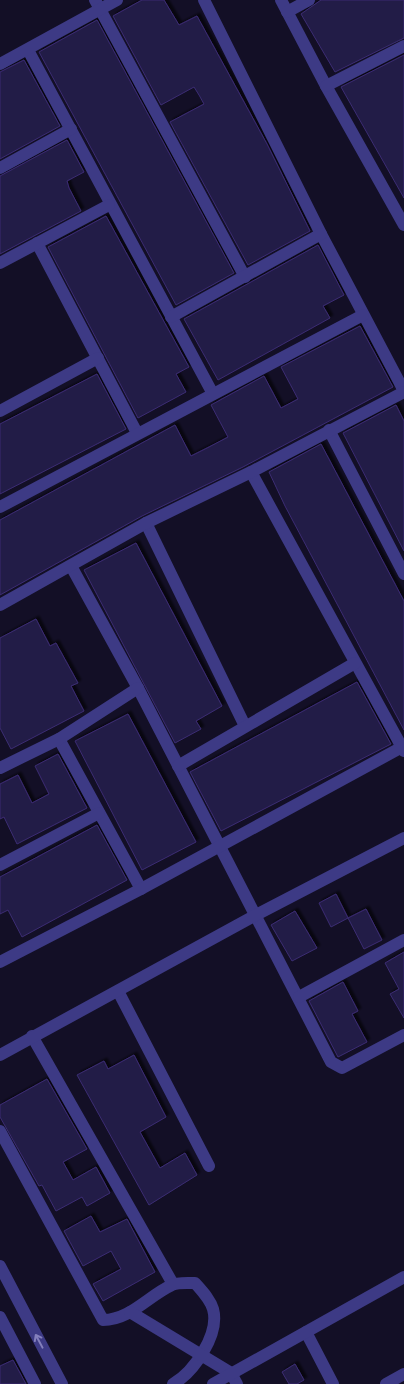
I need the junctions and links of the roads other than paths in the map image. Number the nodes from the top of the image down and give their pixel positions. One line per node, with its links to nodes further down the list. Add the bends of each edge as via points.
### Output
1 (117, 0): 5 (street)
2 (204, 0): 15 (street)
3 (281, 0): 6 (street)
4 (309, 0): 6 (street)
5 (97, 4): 8 (street); 18 (street)
6 (287, 12): 10 (street)
7 (404, 46): 10 (street)
8 (28, 50): 9 (street); 11 (street)
9 (0, 64)
10 (326, 86): 14 (street)
11 (71, 129): 12 (street); 13 (street)
12 (0, 168)
13 (110, 204): 16 (street); 20 (street)
14 (404, 225)
15 (321, 234): 18 (street); 19 (street)
16 (37, 243): 17 (street); 21 (street)
17 (0, 262)
18 (245, 276): 20 (street)
19 (363, 315): 22 (street); 23 (street)
20 (171, 317): 23 (street)
21 (98, 358): 24 (street); 26 (street)
22 (404, 391): 25 (street)
23 (213, 394): 26 (street)
24 (0, 411)
25 (329, 430): 27 (street); 31 (street)
26 (137, 433): 28 (street)
27 (251, 472): 29 (street); 33 (street)
28 (0, 507)
29 (146, 523): 30 (street); 35 (street)
30 (71, 566): 32 (street); 34 (street)
31 (404, 574)
32 (0, 605)
33 (355, 663): 35 (street); 37 (street)
34 (138, 688): 36 (street); 38 (street)
35 (245, 726): 38 (street)
36 (59, 739): 39 (street); 40 (street)
37 (403, 748): 42 (street)
38 (178, 766): 42 (street)
39 (0, 768)
40 (99, 813): 43 (street); 44 (street)
41 (404, 838): 45 (street)
42 (220, 846): 44 (street); 45 (street)
43 (0, 865)
44 (141, 889): 47 (street)
45 (256, 915): 48 (street); 49 (street)
46 (404, 940): 49 (street)
47 (0, 962)
48 (118, 990): 51 (street); 54 (street)
49 (299, 997): 50 (street, via 331,1062 336,1066 342,1068)
50 (404, 1035)
51 (32, 1036): 52 (street); 57 (street)
52 (0, 1055)
53 (0, 1131): 58 (street, via 102,1320)
54 (210, 1166)
55 (0, 1266): 65 (street, one-way to 55)
56 (404, 1277): 60 (street)
57 (173, 1284): 58 (street); 61 (street, via 196,1283 213,1310 213,1326)
58 (130, 1312): 61 (street)
59 (0, 1317): 64 (street)
60 (306, 1332): 63 (street); 68 (street)
61 (201, 1355): 63 (street); 66 (street, via 189,1372)
62 (404, 1374): 69 (street)
63 (234, 1379): 67 (street)
64 (35, 1384)
65 (62, 1384)
66 (173, 1384)
67 (213, 1384)
68 (333, 1384)
69 (386, 1384)

